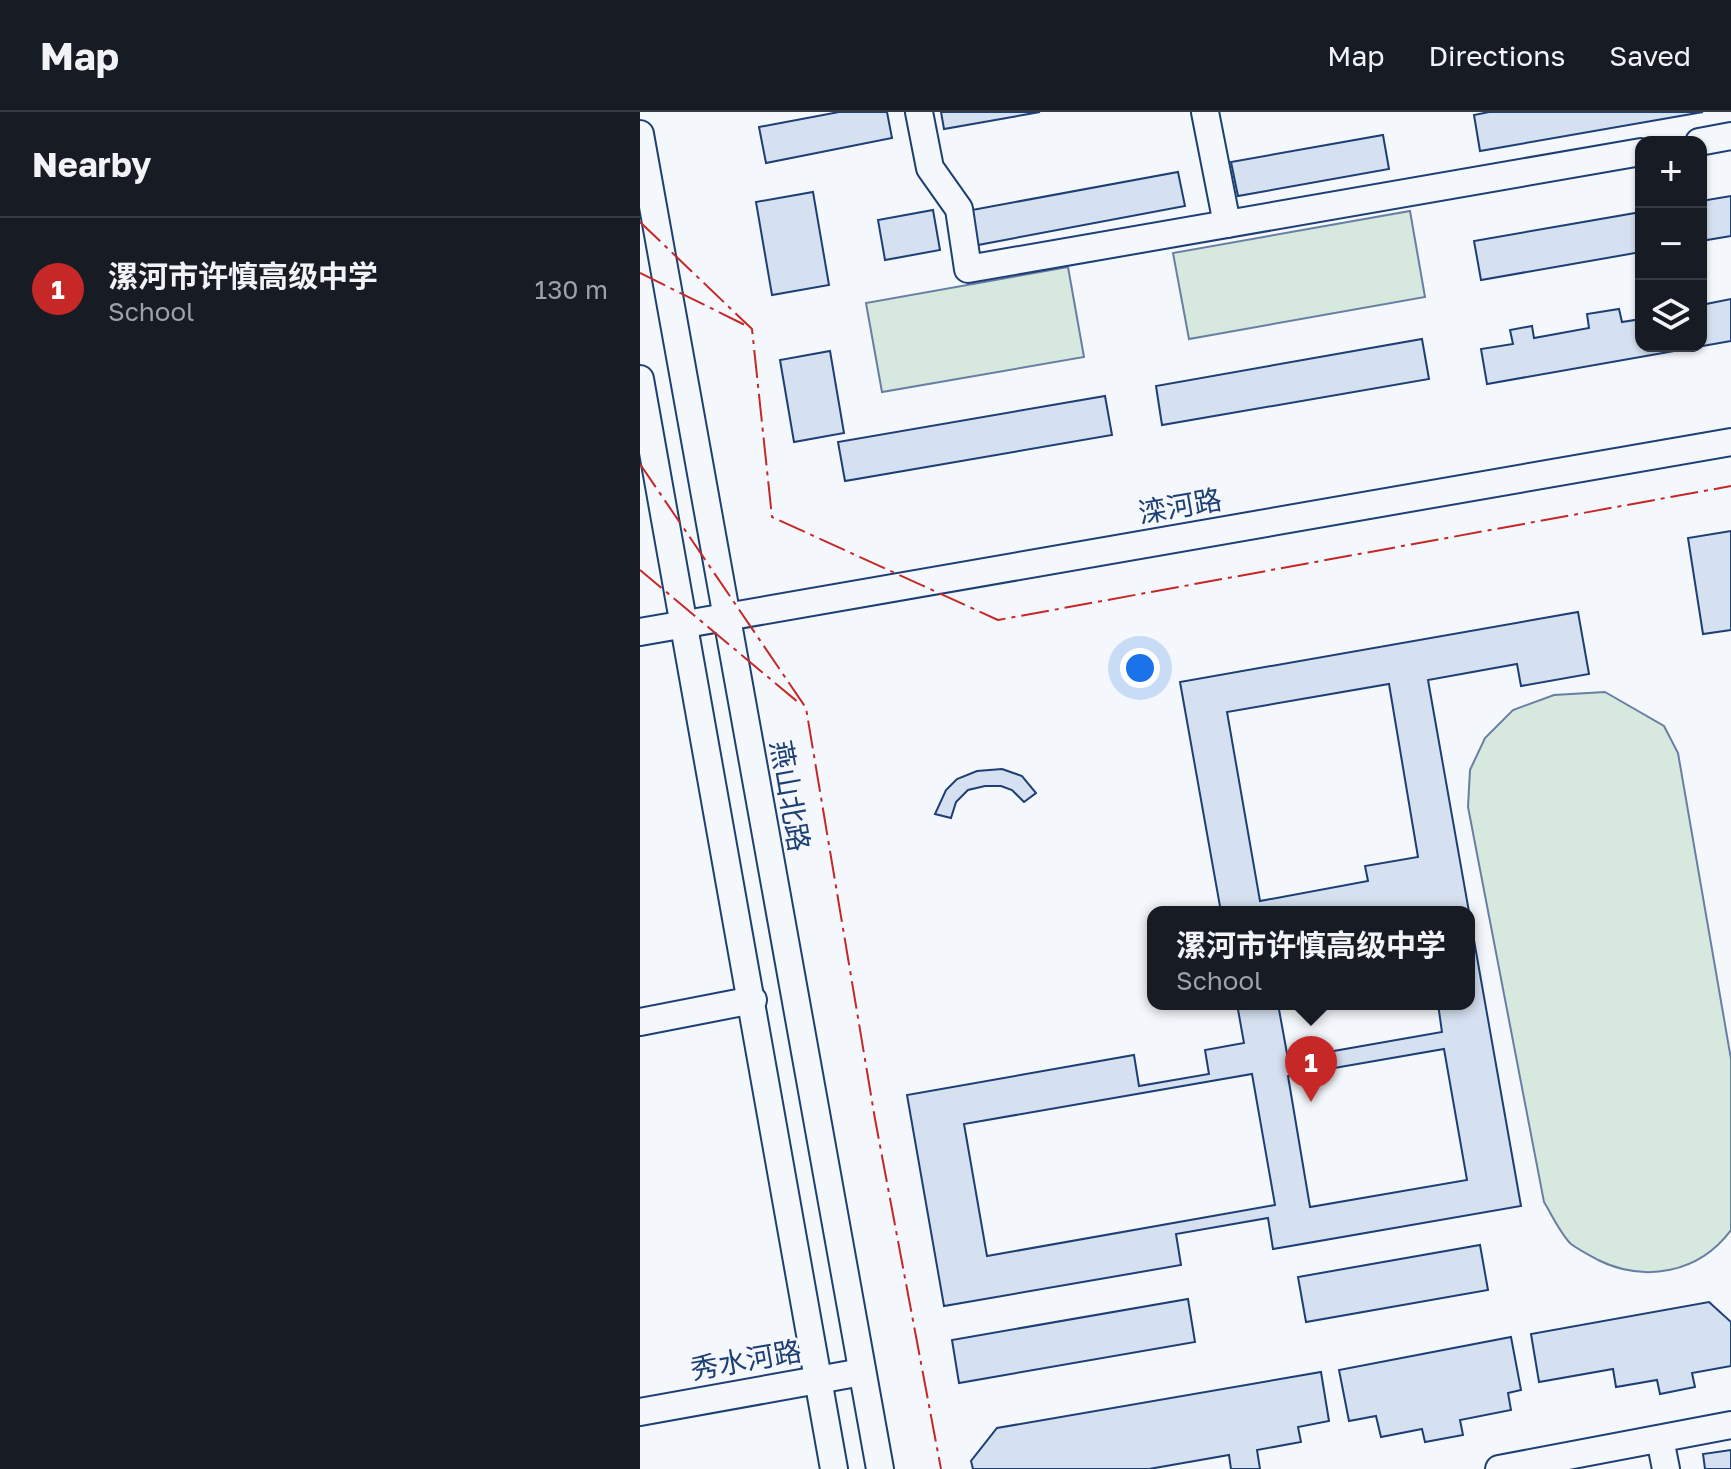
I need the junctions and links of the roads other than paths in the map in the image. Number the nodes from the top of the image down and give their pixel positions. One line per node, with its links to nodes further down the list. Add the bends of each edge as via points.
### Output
1 (919, 112): 7 (street, via 930,168 959,209 968,269)
2 (1205, 112): 7 (street)
3 (640, 134): 10 (street, 燕山北路)
4 (1731, 136): 5 (street)
5 (1707, 140)
6 (1635, 153): 7 (street)
7 (1227, 224)
8 (640, 379): 11 (street)
9 (1731, 442): 10 (street, 滦河路)
10 (725, 617): 11 (street, 滦河路); 15 (street, 燕山北路)
11 (684, 625): 12 (street, 滦河路); 13 (street)
12 (640, 632)
13 (753, 1000): 14 (street); 16 (street)
14 (640, 1022)
15 (862, 1372): 16 (street, 秀水河路); 21 (street, 燕山北路)
16 (819, 1380): 17 (street, 秀水河路); 20 (street)
17 (640, 1412)
18 (1731, 1425): 19 (street)
19 (1660, 1439): 22 (street); 23 (street)
20 (834, 1469)
21 (880, 1469)
22 (1499, 1469)
23 (1666, 1469)

